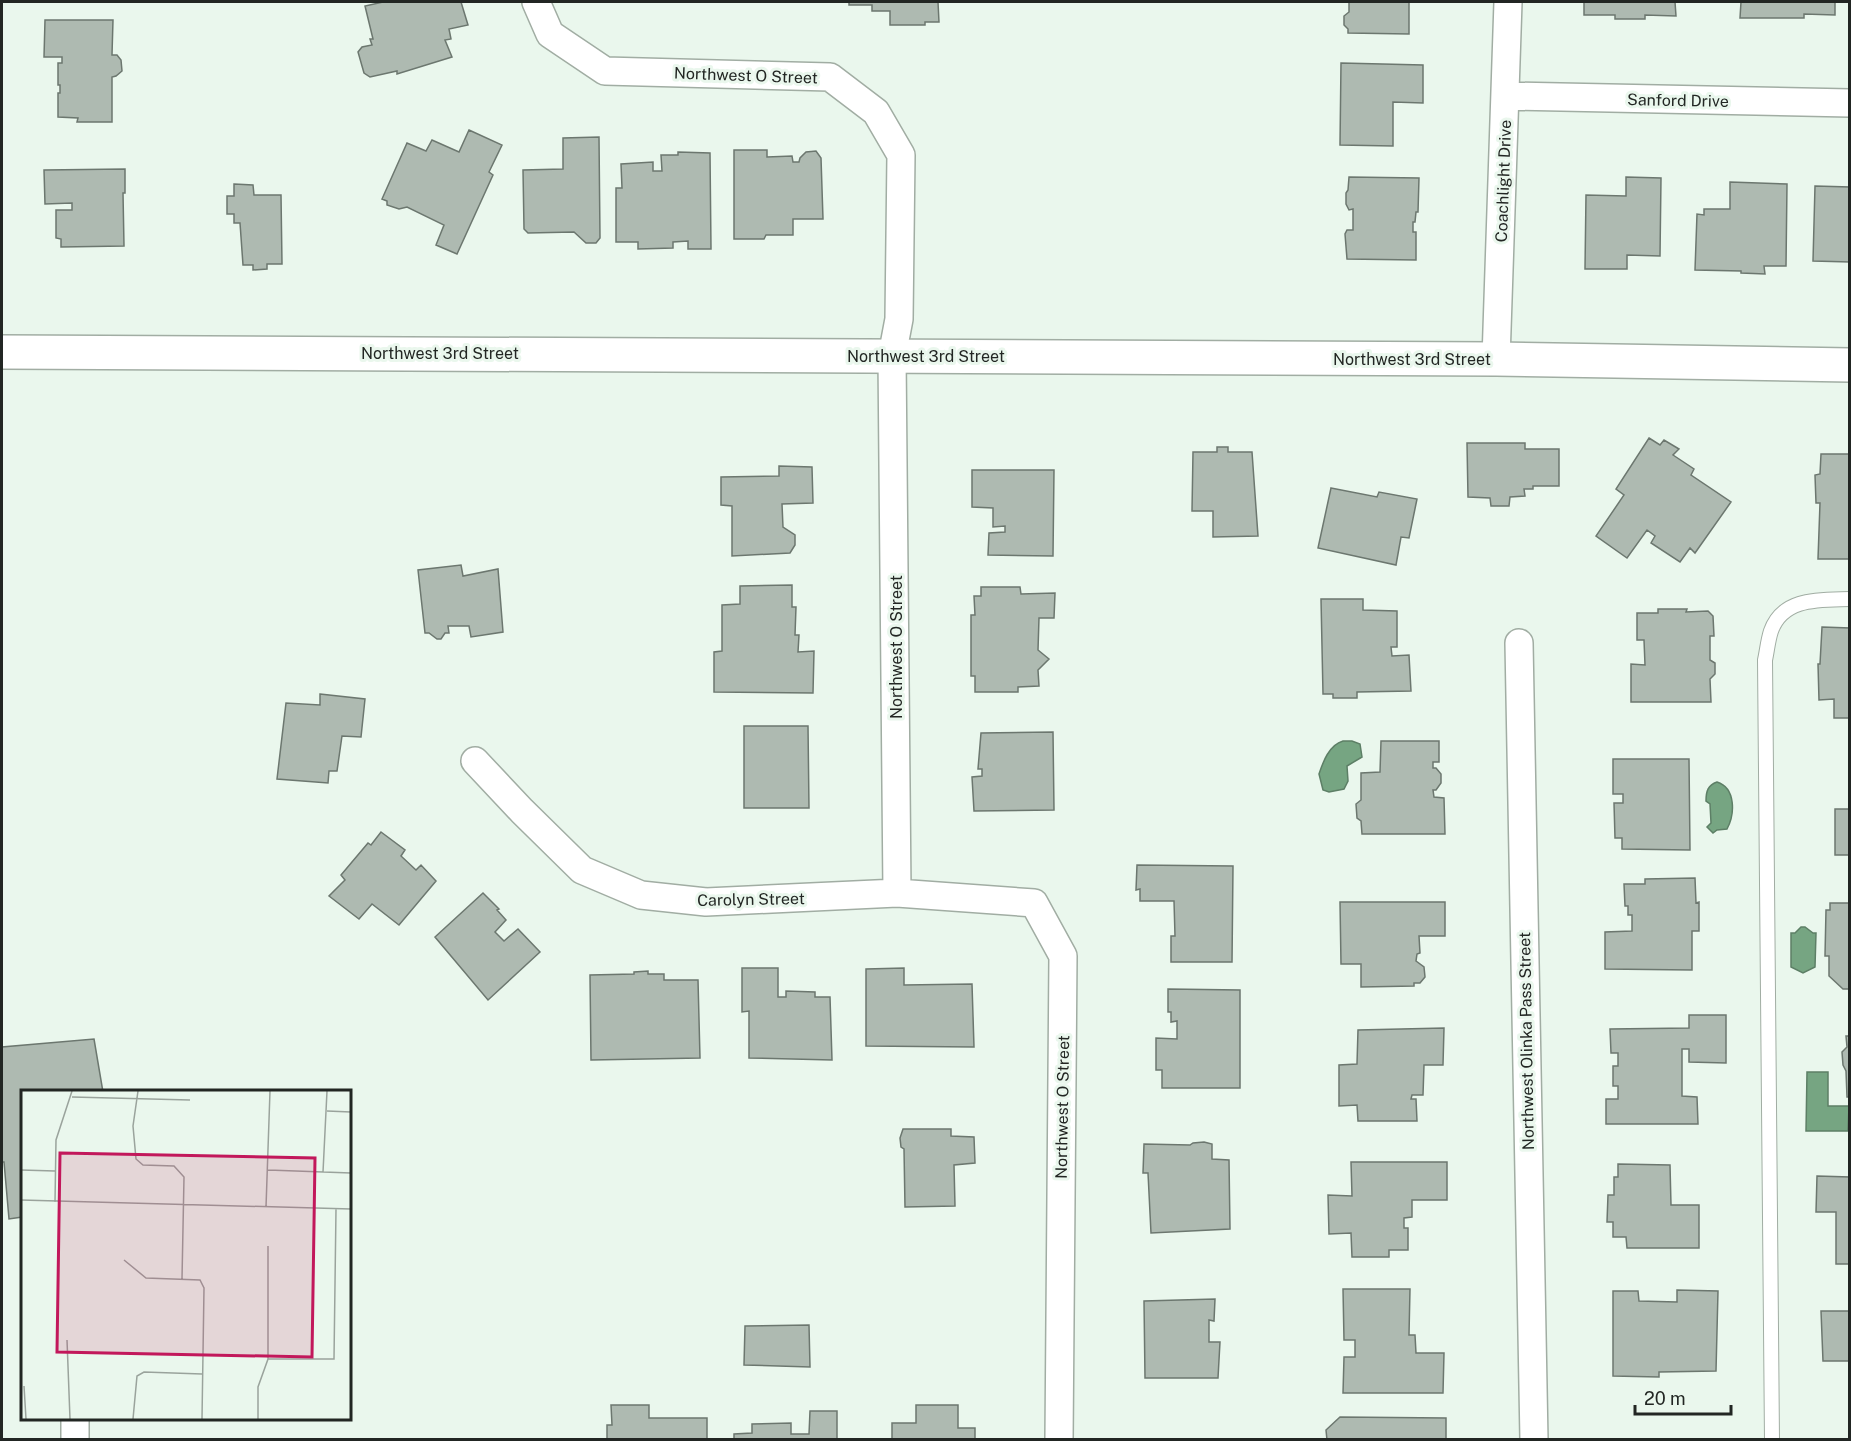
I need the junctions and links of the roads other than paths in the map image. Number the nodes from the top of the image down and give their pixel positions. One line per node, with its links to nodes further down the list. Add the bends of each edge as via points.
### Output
1 (536, 2): 6 (street, Northwest O Street, via 550,34 605,71 830,77 876,112 901,155 899,319)
2 (1508, 2): 3 (street, Coachlight Drive)
3 (1506, 96): 4 (street, Sanford Drive); 7 (street, Coachlight Drive)
4 (1850, 103)
5 (2, 352): 6 (street, Northwest 3rd Street)
6 (892, 356): 7 (street, Northwest 3rd Street); 12 (street, Northwest O Street)
7 (1496, 359): 8 (street, Northwest 3rd Street)
8 (1850, 365)
9 (1850, 599): 17 (lane, via 1809,600 1786,609 1772,629 1765,660)
10 (1519, 643): 16 (street, Northwest Olinka Pass Street)
11 (475, 761): 12 (street, Carolyn Street, via 582,870 641,895 706,902)
12 (897, 893): 15 (street, Northwest O Street, via 1034,903 1063,956)
13 (75, 1420): 14 (street)
14 (75, 1440)
15 (1059, 1440)
16 (1534, 1440)
17 (1772, 1440)

